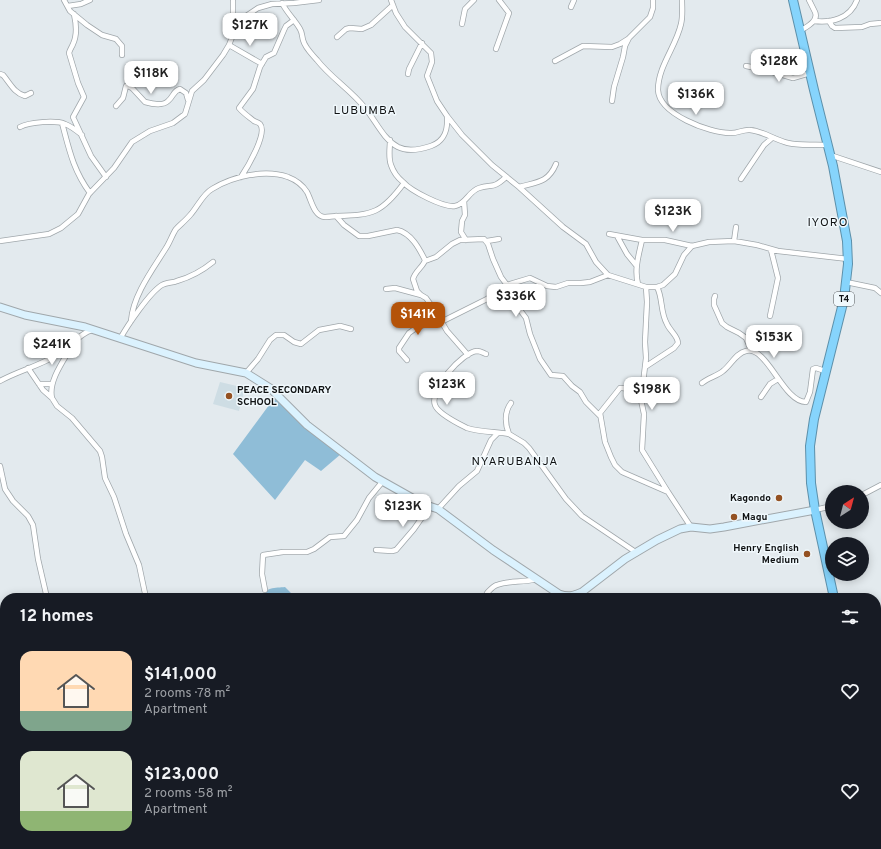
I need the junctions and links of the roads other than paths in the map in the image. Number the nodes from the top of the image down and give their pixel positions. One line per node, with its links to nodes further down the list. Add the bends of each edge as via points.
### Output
1 (64, 0): 15 (street)
2 (90, 0): 15 (street)
3 (319, 0): 14 (street)
4 (474, 0): 22 (street, via 465,9)
5 (499, 0): 29 (street, via 509,13)
6 (574, 0): 16 (street)
7 (653, 0): 26 (street, via 650,17)
8 (682, 0): 45 (street, via 682,23 660,75 658,89 661,99 679,117 697,125 730,134 756,131)
9 (793, 0): 24 (highway, T4)
10 (809, 0): 19 (street, via 816,14)
11 (856, 0): 20 (street, via 842,18)
12 (233, 1): 23 (street)
13 (392, 2): 25 (street, via 371,26 346,29); 27 (street, via 405,27)
14 (282, 3): 18 (street); 23 (street, via 258,8 243,18)
15 (68, 6): 17 (street)
16 (571, 7)
17 (74, 14): 30 (street, via 102,35 116,39 122,46); 44 (street, via 75,35 69,53 84,97 73,117)
18 (294, 20): 32 (street, via 286,26 274,53); 46 (street, via 301,30 306,46 317,61 356,98)
19 (814, 21): 20 (street); 24 (street)
20 (829, 21): 21 (street, via 835,28)
21 (881, 23)
22 (462, 24)
23 (236, 27): 28 (street)
24 (800, 31): 34 (highway, T4)
25 (337, 37)
26 (630, 38): 31 (street, via 612,47 583,46); 38 (street, via 625,46)
27 (422, 44): 36 (street); 41 (street, via 432,57 427,76 429,82)
28 (229, 45): 32 (street); 39 (street, via 204,80 192,91)
29 (496, 49)
30 (122, 55)
31 (555, 61)
32 (262, 64): 52 (street, via 253,89 239,108 260,124 261,129 258,146)
33 (746, 66): 34 (street, via 793,78)
34 (810, 73): 47 (highway, T4)
35 (0, 74): 37 (street, via 20,95)
36 (408, 74)
37 (31, 93)
38 (612, 101)
39 (189, 102): 40 (street, via 186,93 180,89 165,103 145,102 128,86); 51 (street, via 186,111 178,120 150,131 132,142)
40 (116, 106)
41 (447, 116): 46 (street, via 446,131 435,145 408,150 400,148); 53 (street, via 462,135)
42 (62, 123): 43 (street, via 34,123); 44 (street); 57 (street, via 73,163)
43 (20, 127)
44 (82, 135): 51 (street, via 92,159)
45 (772, 138): 47 (street, via 789,143); 54 (street)
46 (390, 140): 55 (street, via 390,163)
47 (827, 145): 48 (highway, T4)
48 (830, 155): 50 (street); 71 (highway, T4, via 846,229)
49 (556, 164): 56 (street, via 545,179 536,184)
50 (881, 172)
51 (106, 177): 57 (street)
52 (241, 177): 59 (street, via 271,174 290,178 297,181 306,191 318,214 325,217); 87 (street, via 204,195 191,214 176,229 137,297 132,308)
53 (506, 177): 56 (street); 58 (street, via 494,186 473,191)
54 (741, 179)
55 (404, 183): 58 (street, via 442,204 454,206); 59 (street, via 385,205 373,212)
56 (519, 187): 75 (street, via 562,227 586,244 596,262)
57 (90, 193): 66 (street, via 80,212 61,228 49,234)
58 (464, 201): 64 (street, via 465,215 461,232)
59 (336, 216): 72 (street, via 359,236 393,230 405,233 414,242)
60 (736, 227): 68 (street)
61 (609, 234): 62 (street)
62 (617, 236): 65 (street); 74 (street)
63 (499, 239): 67 (street)
64 (466, 240): 67 (street, via 482,238); 72 (street, via 456,242 436,258)
65 (642, 240): 69 (street, via 665,240); 74 (street)
66 (0, 241)
67 (487, 241): 78 (street, via 501,277)
68 (734, 241): 69 (street); 70 (street)
69 (692, 246): 80 (street, via 670,280)
70 (771, 250): 71 (street); 86 (street, via 778,278)
71 (848, 259): 76 (highway, T4)
72 (425, 261): 83 (street, via 412,279)
73 (213, 262): 87 (street, via 200,272 162,285)
74 (636, 265): 77 (street)
75 (608, 275): 77 (street); 78 (street, via 590,282 568,283 556,287 547,286 533,278)
76 (846, 282): 82 (street, via 875,288); 99 (highway, T4)
77 (638, 284): 79 (street)
78 (507, 285): 88 (street, via 487,299); 110 (street, via 526,318 540,359 550,374 564,376)
79 (646, 287): 80 (street); 97 (street)
80 (657, 287): 97 (street, via 661,295 660,302 665,322 678,343)
81 (386, 289): 83 (street, via 395,288)
82 (881, 293)
83 (421, 295): 88 (street, via 430,303)
84 (715, 296): 93 (street, via 714,305 722,323 746,338)
85 (0, 307): 89 (street)
86 (770, 316)
87 (131, 321): 91 (street)
88 (441, 322): 95 (street); 96 (street, via 433,321 409,333 399,348)
89 (92, 330): 91 (street); 92 (street, via 82,334)
90 (351, 330): 100 (street, via 340,326 319,330 301,344 284,335 276,335)
91 (120, 339): 100 (street, via 196,363)
92 (74, 343): 98 (street, via 53,357); 105 (street)
93 (751, 350): 101 (street, via 765,360); 103 (street, via 739,354 722,372)
94 (486, 354): 95 (street, via 477,351)
95 (468, 355): 111 (street, via 453,367 436,391 434,403 440,412 457,423 468,428)
96 (407, 360)
97 (645, 367): 108 (street)
98 (28, 368): 102 (street); 104 (street)
99 (825, 371): 101 (street, via 813,369 806,402 800,401); 121 (highway, T4, via 810,446)
100 (246, 373): 114 (street, via 270,388 307,425)
101 (778, 379): 106 (street, via 770,384)
102 (0, 381)
103 (702, 383)
104 (39, 384): 105 (street); 107 (street)
105 (52, 384): 107 (street)
106 (761, 397)
107 (52, 398): 128 (street, via 100,451 105,478 139,565)
108 (641, 400): 110 (street, via 635,392 620,388); 117 (street, via 644,414 642,450)
109 (511, 403): 112 (street, via 506,419)
110 (600, 416): 117 (street, via 608,450 622,472)
111 (499, 433): 112 (street); 120 (street, via 491,440 477,471)
112 (509, 434): 124 (street, via 529,448 566,499 582,516)
113 (0, 466): 127 (street, via 5,489 33,525)
114 (383, 481): 118 (street); 126 (street, via 344,536 330,537 307,552 263,555 262,574)
115 (881, 485): 116 (street)
116 (869, 491)
117 (668, 492): 122 (street)
118 (430, 506): 120 (street); 123 (street, via 396,550)
119 (825, 508): 121 (street)
120 (438, 509): 125 (street)
121 (815, 510): 122 (street, via 710,529); 132 (highway, T4)
122 (691, 527): 124 (street, via 668,534)
123 (376, 550)
124 (637, 553): 131 (street)
125 (536, 579): 129 (street, via 497,585); 130 (street)
126 (265, 590)
127 (46, 593)
128 (145, 593)
129 (487, 593)
130 (557, 593)
131 (579, 593)
132 (833, 593)

